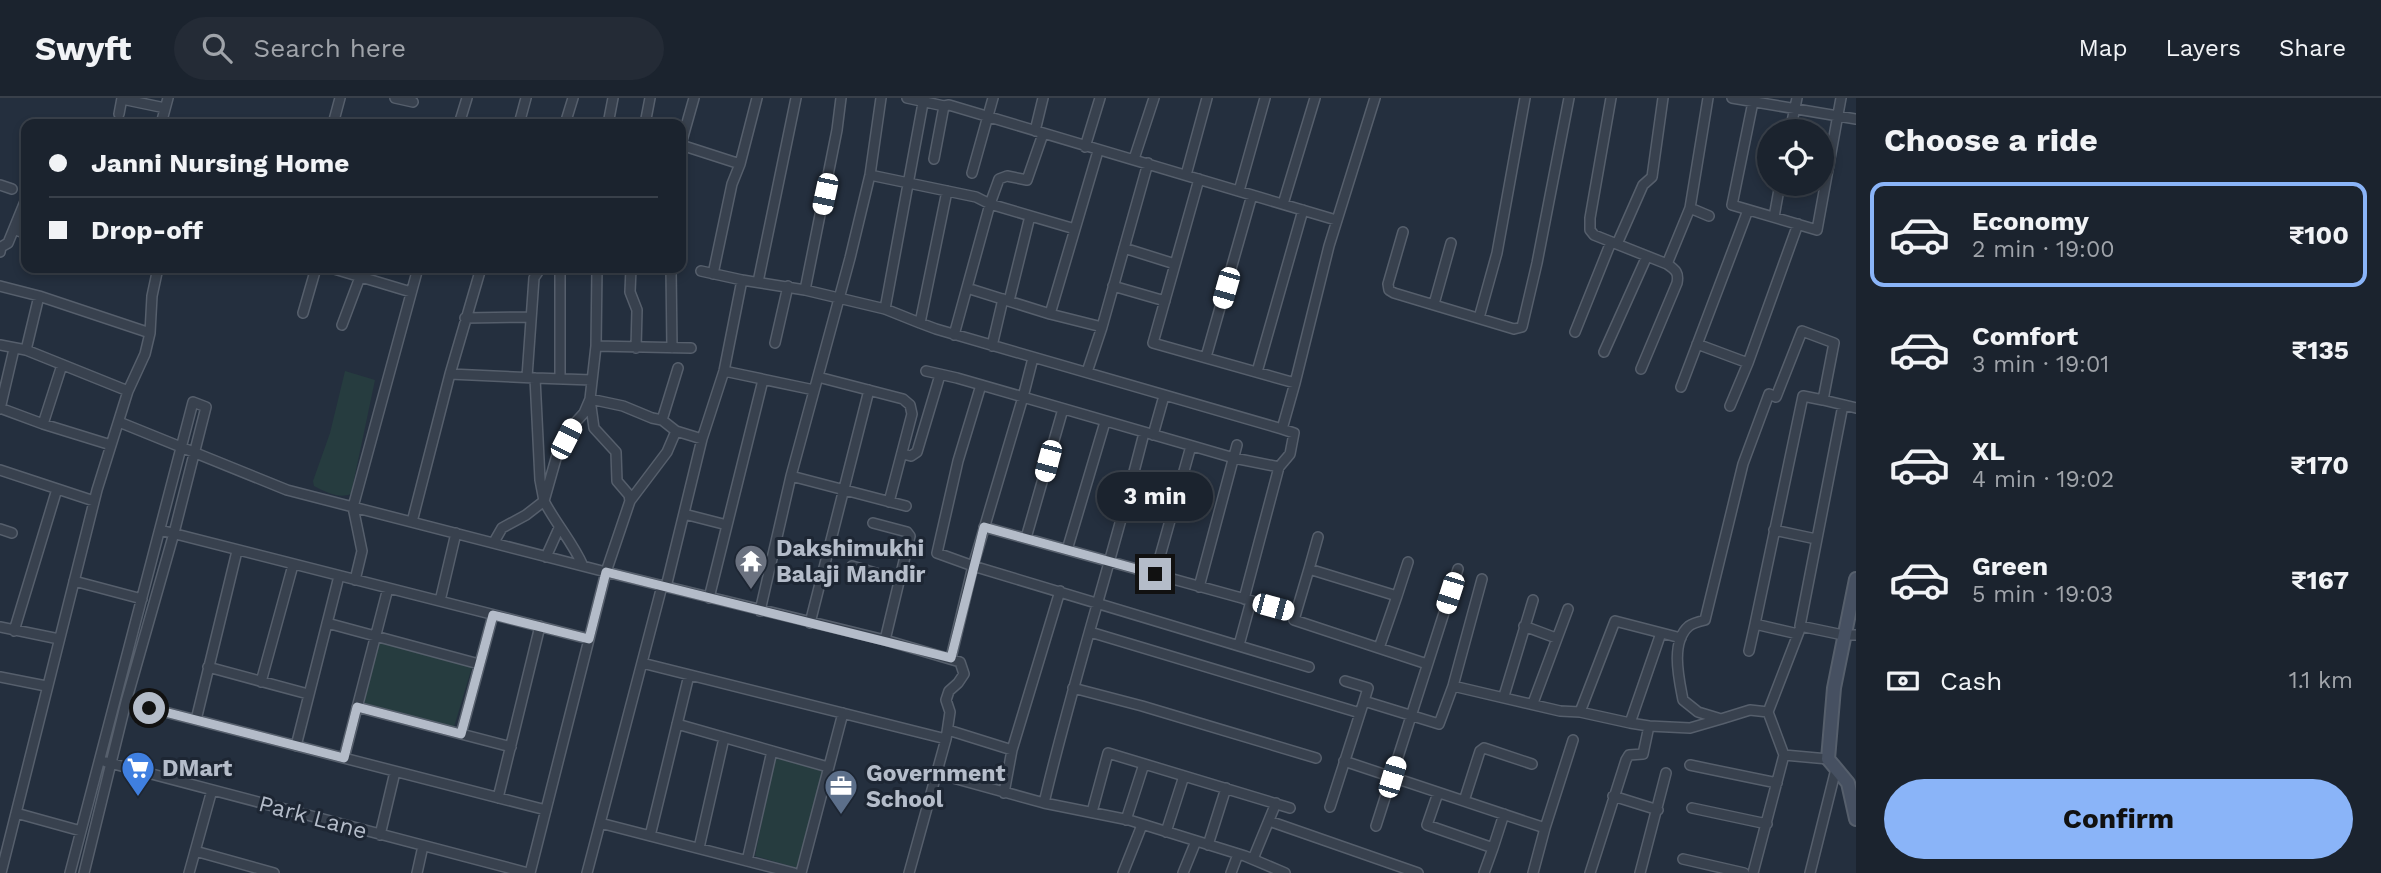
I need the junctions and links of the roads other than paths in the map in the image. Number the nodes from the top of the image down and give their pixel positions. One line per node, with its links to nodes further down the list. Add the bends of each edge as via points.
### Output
1 (168, 98): 34 (street)
2 (340, 98): 39 (street)
3 (467, 98): 40 (street)
4 (526, 98): 41 (street)
5 (573, 98): 42 (street)
6 (613, 98): 43 (street)
7 (650, 98): 44 (street)
8 (694, 98): 46 (street)
9 (757, 98): 54 (street)
10 (796, 98): 104 (street)
11 (841, 98): 109 (street)
12 (881, 98): 56 (street)
13 (907, 98): 31 (street)
14 (993, 98): 36 (street)
15 (1043, 98): 47 (street)
16 (1100, 98): 49 (street)
17 (1154, 98): 52 (street)
18 (1207, 98): 57 (street)
19 (1265, 98): 63 (street)
20 (1315, 98): 67 (street)
21 (1375, 98): 75 (street)
22 (1525, 98): 121 (street, via 1497,253)
23 (1569, 98): 121 (street, via 1522,327 1514,329)
24 (1611, 98): 82 (street, via 1589,225 1594,235)
25 (1663, 98): 82 (street, via 1652,177 1643,185)
26 (1708, 98): 68 (street)
27 (1732, 98): 30 (street)
28 (1841, 98): 37 (street)
29 (122, 99): 34 (street); 35 (street)
30 (1753, 102): 33 (street); 70 (street, via 1732,205)
31 (922, 103): 32 (street); 59 (street)
32 (948, 103): 36 (street); 51 (street)
33 (1796, 103): 37 (street)
34 (165, 108): 38 (street)
35 (120, 114)
36 (988, 117): 47 (street); 55 (street)
37 (1838, 117): 45 (street); 76 (street, via 1817,230)
38 (162, 119)
39 (334, 119)
40 (461, 119)
41 (520, 119)
42 (567, 119)
43 (609, 119)
44 (646, 119)
45 (1856, 120)
46 (686, 126)
47 (1039, 133): 49 (street); 66 (street, via 1029,177 1003,176)
48 (686, 146): 54 (street)
49 (1085, 146): 50 (street)
50 (1098, 150): 52 (street); 78 (street)
51 (933, 159)
52 (1134, 159): 53 (street)
53 (1147, 163): 57 (street); 83 (street)
54 (740, 164): 100 (street)
55 (972, 173)
56 (870, 175): 59 (street); 112 (street)
57 (1186, 175): 58 (street)
58 (1199, 179): 63 (street); 86 (street)
59 (909, 182): 62 (street); 116 (street)
60 (0, 185): 61 (street)
61 (12, 189)
62 (947, 191): 66 (street); 122 (street)
63 (1239, 191): 64 (street)
64 (1252, 195): 67 (street); 139 (street)
65 (1778, 196): 74 (street)
66 (990, 204): 72 (street); 108 (street)
67 (1283, 204): 69 (street)
68 (1690, 208): 73 (street); 87 (street)
69 (1303, 210): 75 (street); 148 (street)
70 (1748, 210): 74 (street); 129 (street)
71 (21, 212): 77 (street)
72 (1030, 216): 78 (street); 113 (street)
73 (1709, 216)
74 (1774, 217): 76 (street)
75 (1336, 220): 156 (street)
76 (1798, 224): 141 (street)
77 (14, 229): 79 (street); 84 (street)
78 (1075, 229): 118 (street)
79 (21, 232)
80 (1404, 232): 115 (street, via 1389,290)
81 (1451, 243): 115 (street)
82 (1614, 243): 85 (street); 125 (street)
83 (1124, 248): 86 (street); 107 (street)
84 (0, 252)
85 (1647, 256): 87 (street); 138 (street)
86 (1175, 264): 114 (street)
87 (1667, 264): 144 (street, via 1679,275 1678,283)
88 (701, 271): 100 (street)
89 (157, 273): 126 (street)
90 (315, 273): 117 (street)
91 (347, 273): 101 (street)
92 (373, 273): 102 (street)
93 (417, 273): 110 (street)
94 (479, 273): 120 (street)
95 (536, 273): 119 (street)
96 (560, 273): 153 (street)
97 (597, 273): 131 (street)
98 (631, 273): 133 (street, via 630,292 637,310)
99 (671, 273): 134 (street)
100 (713, 274): 103 (street)
101 (360, 277): 102 (street); 123 (street)
102 (371, 280): 110 (street)
103 (742, 280): 104 (street); 145 (street)
104 (758, 282): 106 (street)
105 (0, 286): 111 (street)
106 (788, 286): 109 (street); 128 (street)
107 (1113, 286): 114 (street); 124 (street)
108 (967, 288): 113 (street); 127 (street)
109 (805, 290): 112 (street)
110 (411, 292): 195 (street)
111 (39, 296): 126 (street); 137 (street)
112 (840, 298): 116 (street); 151 (street)
113 (1006, 300): 118 (street); 132 (street)
114 (1165, 302): 139 (street, via 1153,343)
115 (1434, 304): 121 (street)
116 (885, 309): 122 (street)
117 (303, 313)
118 (1050, 314): 124 (street)
119 (530, 317): 120 (street); 152 (street)
120 (465, 318): 149 (street)
121 (1479, 318)
122 (920, 323): 127 (street)
123 (342, 325)
124 (1102, 327): 147 (street)
125 (1575, 332)
126 (150, 333): 161 (street)
127 (954, 335): 132 (street)
128 (775, 343)
129 (1697, 344): 141 (street); 158 (street)
130 (0, 345): 136 (street)
131 (596, 346): 133 (street); 154 (street)
132 (992, 346): 140 (street)
133 (636, 348): 134 (street)
134 (672, 348): 135 (street)
135 (691, 348)
136 (14, 349): 137 (street); 169 (street)
137 (26, 350): 142 (street)
138 (1604, 352)
139 (1206, 357): 148 (street)
140 (1033, 358): 147 (street); 163 (street)
141 (1748, 363): 166 (street)
142 (62, 365): 161 (street); 174 (street)
143 (678, 368): 171 (street)
144 (1641, 369)
145 (724, 370): 155 (street); 178 (street)
146 (926, 371): 150 (street)
147 (1087, 372): 162 (street)
148 (1257, 372): 156 (street)
149 (450, 374): 152 (street); 198 (street)
150 (940, 375): 157 (street); 184 (street, via 917,452)
151 (818, 377): 159 (street); 160 (street)
152 (531, 378): 153 (street); 193 (street)
153 (560, 379): 154 (street)
154 (592, 380): 164 (street)
155 (762, 380): 159 (street); 200 (street)
156 (1295, 383): 175 (street, via 1282,429)
157 (981, 385): 163 (street); 221 (street, via 936,549 940,555)
158 (1681, 387)
159 (814, 390): 188 (street)
160 (869, 390): 184 (street, via 910,405); 190 (street)
161 (128, 391): 172 (street)
162 (1164, 396): 175 (street); 177 (street)
163 (1023, 397): 170 (street); 201 (street)
164 (590, 399): 171 (street); 191 (street, via 594,428 616,452 617,481); 193 (street, via 557,455)
165 (1823, 400): 167 (street); 205 (street, via 1803,396); 260 (street, via 1834,343 1802,331 1776,397 1769,394 1743,464 1705,620 1689,625)
166 (1730, 405)
167 (1843, 405): 168 (street); 211 (street)
168 (1856, 408)
169 (0, 409): 174 (street)
170 (1063, 409): 173 (street); 210 (street)
171 (662, 419): 176 (street)
172 (119, 422): 179 (street); 182 (street)
173 (1105, 422): 177 (street); 213 (street)
174 (43, 424): 179 (street)
175 (1276, 428): 186 (street, via 1294,433 1290,454)
176 (677, 431): 178 (street); 191 (street, via 667,452)
177 (1149, 434): 181 (street); 216 (street)
178 (702, 439): 197 (street)
179 (111, 445): 192 (street)
180 (1237, 445): 185 (street)
181 (1191, 446): 185 (street); 225 (street)
182 (183, 447): 183 (street); 183 (street, via 193,402 206,407); 204 (street)
183 (196, 452): 195 (street, via 287,490); 207 (street)
184 (903, 454): 194 (street)
185 (1234, 458): 186 (street); 233 (street)
186 (1279, 467): 239 (street)
187 (0, 470): 189 (street)
188 (791, 476): 190 (street); 244 (street)
189 (57, 489): 192 (street); 254 (street)
190 (845, 490): 194 (street); 248 (street)
191 (630, 500): 224 (street)
192 (94, 501): 231 (street)
193 (544, 501): 202 (street); 212 (street, via 502,528)
194 (889, 502): 196 (street)
195 (353, 506): 198 (street); 229 (street, via 362,551)
196 (906, 506)
197 (684, 514): 200 (street); 232 (street)
198 (412, 522): 208 (street)
199 (873, 523): 230 (street, via 909,533)
200 (727, 525): 237 (street)
201 (984, 527): 210 (street); 221 (street)
202 (559, 528): 215 (street); 219 (street)
203 (0, 529): 206 (street)
204 (160, 530): 207 (street); 238 (street)
205 (1774, 530): 211 (street); 249 (street)
206 (12, 533)
207 (174, 533): 214 (street); 283 (street)
208 (456, 533): 212 (street); 241 (street)
209 (1318, 537): 222 (street)
210 (1026, 538): 213 (street)
211 (1816, 539): 253 (street)
212 (494, 542): 215 (street)
213 (1067, 550): 216 (street)
214 (237, 551): 218 (street); 271 (street)
215 (546, 556): 219 (street)
216 (1109, 561): 225 (street); 242 (street)
217 (1408, 562): 236 (street)
218 (293, 565): 226 (street); 276 (street)
219 (583, 566): 224 (street)
220 (852, 566): 230 (street)
221 (973, 566): 235 (street); 267 (street)
222 (1309, 569): 236 (street); 245 (street)
223 (1458, 569): 270 (street)
224 (606, 572): 232 (street); 262 (street)
225 (1155, 574): 233 (street)
226 (339, 576): 229 (street); 247 (street)
227 (1482, 579): 277 (street)
228 (1856, 579): 257 (street)
229 (355, 580): 234 (street)
230 (899, 580): 263 (street)
231 (74, 581): 238 (street); 261 (street)
232 (664, 587): 237 (street); 268 (street)
233 (1199, 587): 239 (street)
234 (388, 589): 241 (street); 258 (street)
235 (1060, 591): 242 (street); 302 (street)
236 (1396, 596): 265 (street)
237 (709, 598): 244 (street)
238 (142, 599): 307 (street)
239 (1247, 600): 245 (street); 264 (street)
240 (1533, 600): 251 (street)
241 (440, 601): 246 (street)
242 (1098, 602): 255 (street); 264 (street)
243 (1568, 609): 259 (street)
244 (760, 611): 248 (street)
245 (1296, 613): 265 (street, via 1294,620)
246 (493, 615): 250 (street); 269 (street)
247 (327, 623): 258 (street); 280 (street)
248 (810, 623): 263 (street)
249 (1755, 624): 253 (street); 266 (street)
250 (540, 626): 262 (street); 301 (street)
251 (1524, 626): 259 (street); 281 (street)
252 (0, 628): 254 (street)
253 (1799, 630): 257 (street); 287 (street)
254 (14, 631): 261 (street)
255 (1090, 632): 279 (street); 289 (street)
256 (1661, 633): 260 (street); 286 (street, via 1615,621); 293 (street)
257 (1850, 635): 312 (street, via 1834,688)
258 (375, 636): 269 (street); 285 (street)
259 (1556, 638): 284 (street)
260 (1681, 638): 291 (street, via 1676,660 1683,700 1698,712)
261 (59, 639): 278 (street)
262 (589, 639): 333 (street)
263 (885, 640): 267 (street)
264 (1239, 645): 272 (street)
265 (1379, 648): 270 (street)
266 (1749, 651)
267 (951, 658): 297 (street, via 960,662 964,674 946,700 950,712)
268 (642, 663): 273 (street); 341 (street)
269 (479, 664): 296 (street)
270 (1427, 664): 290 (street)
271 (208, 667): 276 (street); 292 (street)
272 (1309, 667)
273 (690, 675): 288 (street); 294 (street)
274 (0, 677): 278 (street)
275 (1345, 681): 282 (street, via 1368,688)
276 (261, 682): 280 (street)
277 (1453, 685): 281 (street); 290 (street, via 1439,724)
278 (46, 687): 336 (street)
279 (1073, 688): 306 (street); 328 (street)
280 (308, 694): 300 (street)
281 (1504, 696): 284 (street)
282 (1364, 701): 289 (street); 290 (street)
283 (126, 702): 292 (street); 309 (street)
284 (1534, 703): 286 (street)
285 (357, 707): 296 (street); 305 (street)
286 (1580, 712): 293 (street)
287 (1768, 712): 291 (street, via 1750,710); 304 (street)
288 (842, 713): 297 (street); 314 (street)
289 (1360, 713): 308 (street)
290 (1411, 716): 319 (street)
291 (1721, 719): 295 (street, via 1690,729)
292 (196, 720): 300 (street)
293 (1630, 723): 295 (street)
294 (677, 724): 298 (street); 349 (street)
295 (1649, 726): 325 (street, via 1643,754 1629,755)
296 (461, 734): 301 (street)
297 (947, 734): 302 (street); 316 (street)
298 (724, 737): 303 (street); 353 (street)
299 (1573, 740): 345 (street)
300 (296, 746): 305 (street)
301 (511, 747): 326 (street)
302 (1012, 750): 323 (street)
303 (772, 751): 314 (street); 360 (street)
304 (1784, 755): 312 (street); 320 (street)
305 (344, 758): 315 (street)
306 (1316, 758)
307 (99, 760): 309 (street, Park Lane); 346 (street)
308 (1344, 761): 319 (street); 330 (street)
309 (111, 764): 322 (street, Park Lane); 364 (street)
310 (1144, 764): 318 (street); 335 (street, via 1108,753); 339 (street)
311 (1532, 764): 327 (street, via 1484,748)
312 (1832, 764): 338 (street, via 1848,783); 384 (street)
313 (1690, 765): 320 (street)
314 (828, 768): 371 (street)
315 (395, 772): 326 (street); 348 (street)
316 (935, 773): 323 (street); 372 (street)
317 (1666, 773): 334 (street)
318 (1184, 776): 321 (street); 347 (street)
319 (1392, 777): 324 (street); 344 (street)
320 (1777, 783): 342 (street)
321 (1226, 788): 329 (street); 351 (street)
322 (212, 790): 348 (street, Park Lane); 355 (street)
323 (1004, 793): 328 (street)
324 (1438, 793): 327 (street); 354 (street, via 1427,825)
325 (1613, 796): 334 (street); 380 (street)
326 (498, 798): 333 (street)
327 (1464, 801): 337 (street)
328 (1044, 803): 335 (street)
329 (1276, 803): 331 (street); 340 (street)
330 (1329, 807)
331 (1290, 808)
332 (1692, 808): 342 (street)
333 (546, 810): 368 (street)
334 (1658, 810): 381 (street)
335 (1092, 812): 339 (street)
336 (16, 813): 346 (street); 356 (street)
337 (1504, 814): 345 (street); 354 (street)
338 (1856, 819)
339 (1126, 820): 343 (street)
340 (1269, 821): 358 (street); 377 (street)
341 (600, 823): 349 (street); 369 (street)
342 (1767, 824): 383 (street)
343 (1142, 825): 347 (street); 373 (street)
344 (1376, 826)
345 (1545, 828): 379 (street)
346 (81, 831): 363 (street)
347 (1166, 832): 350 (street)
348 (380, 835): 352 (street, Park Lane)
349 (650, 836): 353 (street)
350 (1196, 841): 351 (street); 374 (street)
351 (1208, 845): 357 (street)
352 (424, 846): 367 (street); 368 (street, Park Lane)
353 (699, 848): 360 (street)
354 (1493, 848): 378 (street)
355 (195, 851): 361 (street); 365 (street)
356 (3, 854): 362 (street)
357 (1238, 854): 358 (street); 375 (street)
358 (1254, 859): 376 (street)
359 (1683, 859): 382 (street)
360 (747, 861): 370 (street)
361 (255, 871): 366 (street)
362 (1, 873)
363 (70, 873)
364 (84, 873)
365 (189, 873)
366 (274, 873)
367 (417, 873)
368 (529, 873)
369 (587, 873)
370 (794, 873)
371 (801, 873)
372 (909, 873)
373 (1124, 873)
374 (1183, 873)
375 (1231, 873)
376 (1284, 873)
377 (1418, 873)
378 (1484, 873)
379 (1533, 873)
380 (1590, 873)
381 (1640, 873)
382 (1744, 873)
383 (1753, 873)
384 (1810, 873)

